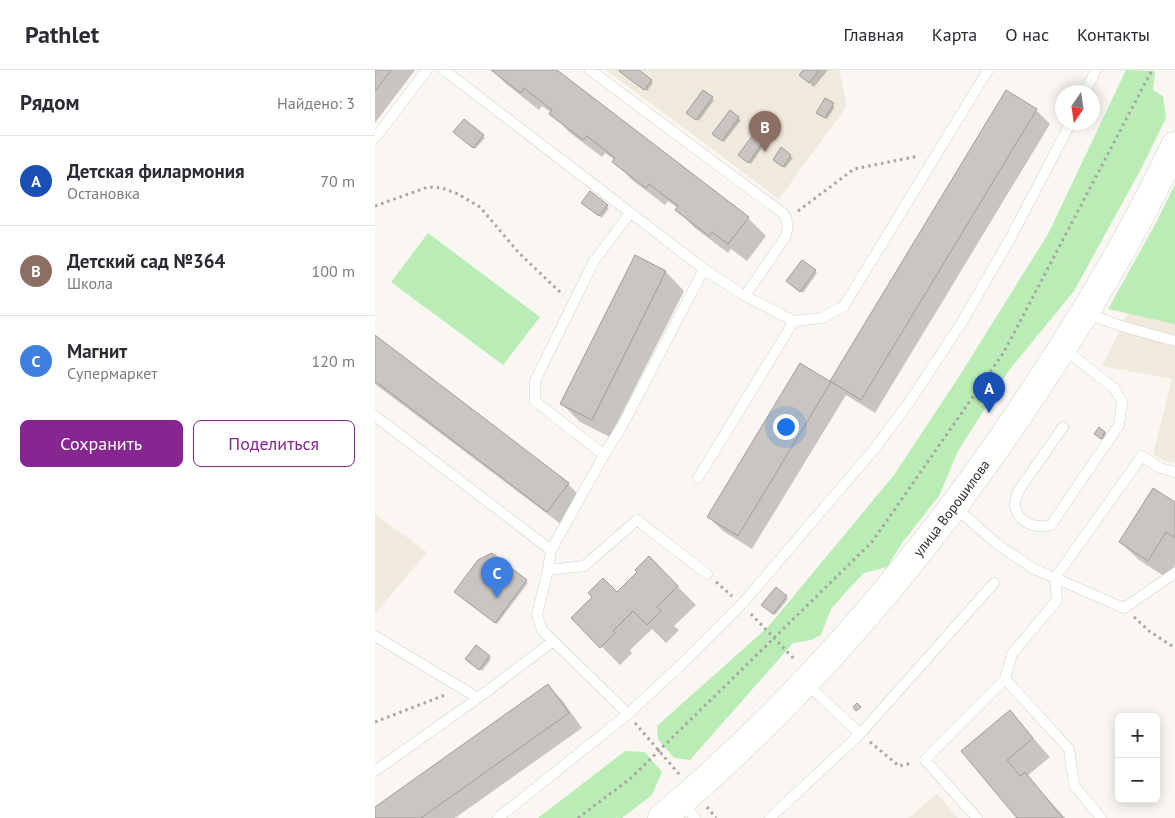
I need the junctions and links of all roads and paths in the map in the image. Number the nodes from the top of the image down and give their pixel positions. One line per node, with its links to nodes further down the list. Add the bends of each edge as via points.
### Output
1 (427, 70): 9 (lane)
2 (444, 70): 13 (lane)
3 (590, 70): 14 (lane, via 784,214)
4 (988, 70): 11 (lane)
5 (1096, 70): 7 (lane)
6 (1152, 70): 37 (path, via 1004,352 872,542)
7 (1088, 85)
8 (1067, 130): 34 (lane, via 1011,239 912,398 876,447)
9 (375, 138)
10 (1175, 146): 18 (street, улица Ворошилова, via 1130,236)
11 (937, 152): 14 (path, via 854,170); 19 (lane, via 844,306 822,318)
12 (375, 206): 17 (path, via 428,187 458,194 480,207 519,253)
13 (630, 213): 15 (lane); 17 (lane, via 594,262)
14 (786, 220): 16 (lane, via 785,236)
15 (705, 270): 16 (lane); 24 (lane)
16 (745, 296): 19 (lane)
17 (573, 304): 24 (lane, via 535,381 535,401)
18 (1085, 312): 20 (lane); 21 (street, улица Ворошилова)
19 (794, 321): 26 (lane)
20 (1175, 341)
21 (1063, 348): 23 (lane, via 1114,388 1122,402 1119,425 1051,525 1031,526 1020,518 1015,505 1017,493); 27 (street, улица Ворошилова)
22 (375, 416): 28 (lane)
23 (1063, 427)
24 (604, 455): 28 (lane)
25 (1175, 472): 32 (lane, via 1161,468 1142,456)
26 (698, 478)
27 (954, 506): 32 (lane, via 997,544 1034,569); 40 (street, улица Ворошилова, via 900,575)
28 (551, 550): 29 (lane)
29 (548, 570): 31 (lane, via 584,566 637,520); 38 (lane, via 537,615 542,630)
30 (1175, 573): 35 (lane)
31 (707, 574): 34 (path)
32 (1055, 578): 35 (lane); 41 (lane, via 1057,600 1012,654)
33 (994, 583): 46 (lane)
34 (742, 604): 37 (path); 44 (lane)
35 (1124, 608): 39 (path, via 1149,631)
36 (375, 636): 42 (lane)
37 (774, 638): 40 (path); 47 (path)
38 (552, 642): 43 (lane); 44 (lane)
39 (1175, 648)
40 (808, 679): 46 (lane); 50 (street, улица Ворошилова)
41 (1005, 679): 48 (lane); 56 (lane, via 1069,749 1074,785)
42 (461, 688): 43 (lane); 45 (path)
43 (478, 698): 49 (lane)
44 (627, 714): 47 (path); 51 (lane)
45 (375, 722)
46 (860, 734): 48 (path, via 899,766); 54 (lane)
47 (659, 751): 50 (path); 52 (path, via 631,778)
48 (925, 760): 55 (lane)
49 (375, 771)
50 (685, 809): 53 (path)
51 (498, 818)
52 (578, 818)
53 (716, 818)
54 (770, 818)
55 (977, 818)
56 (1101, 818)

